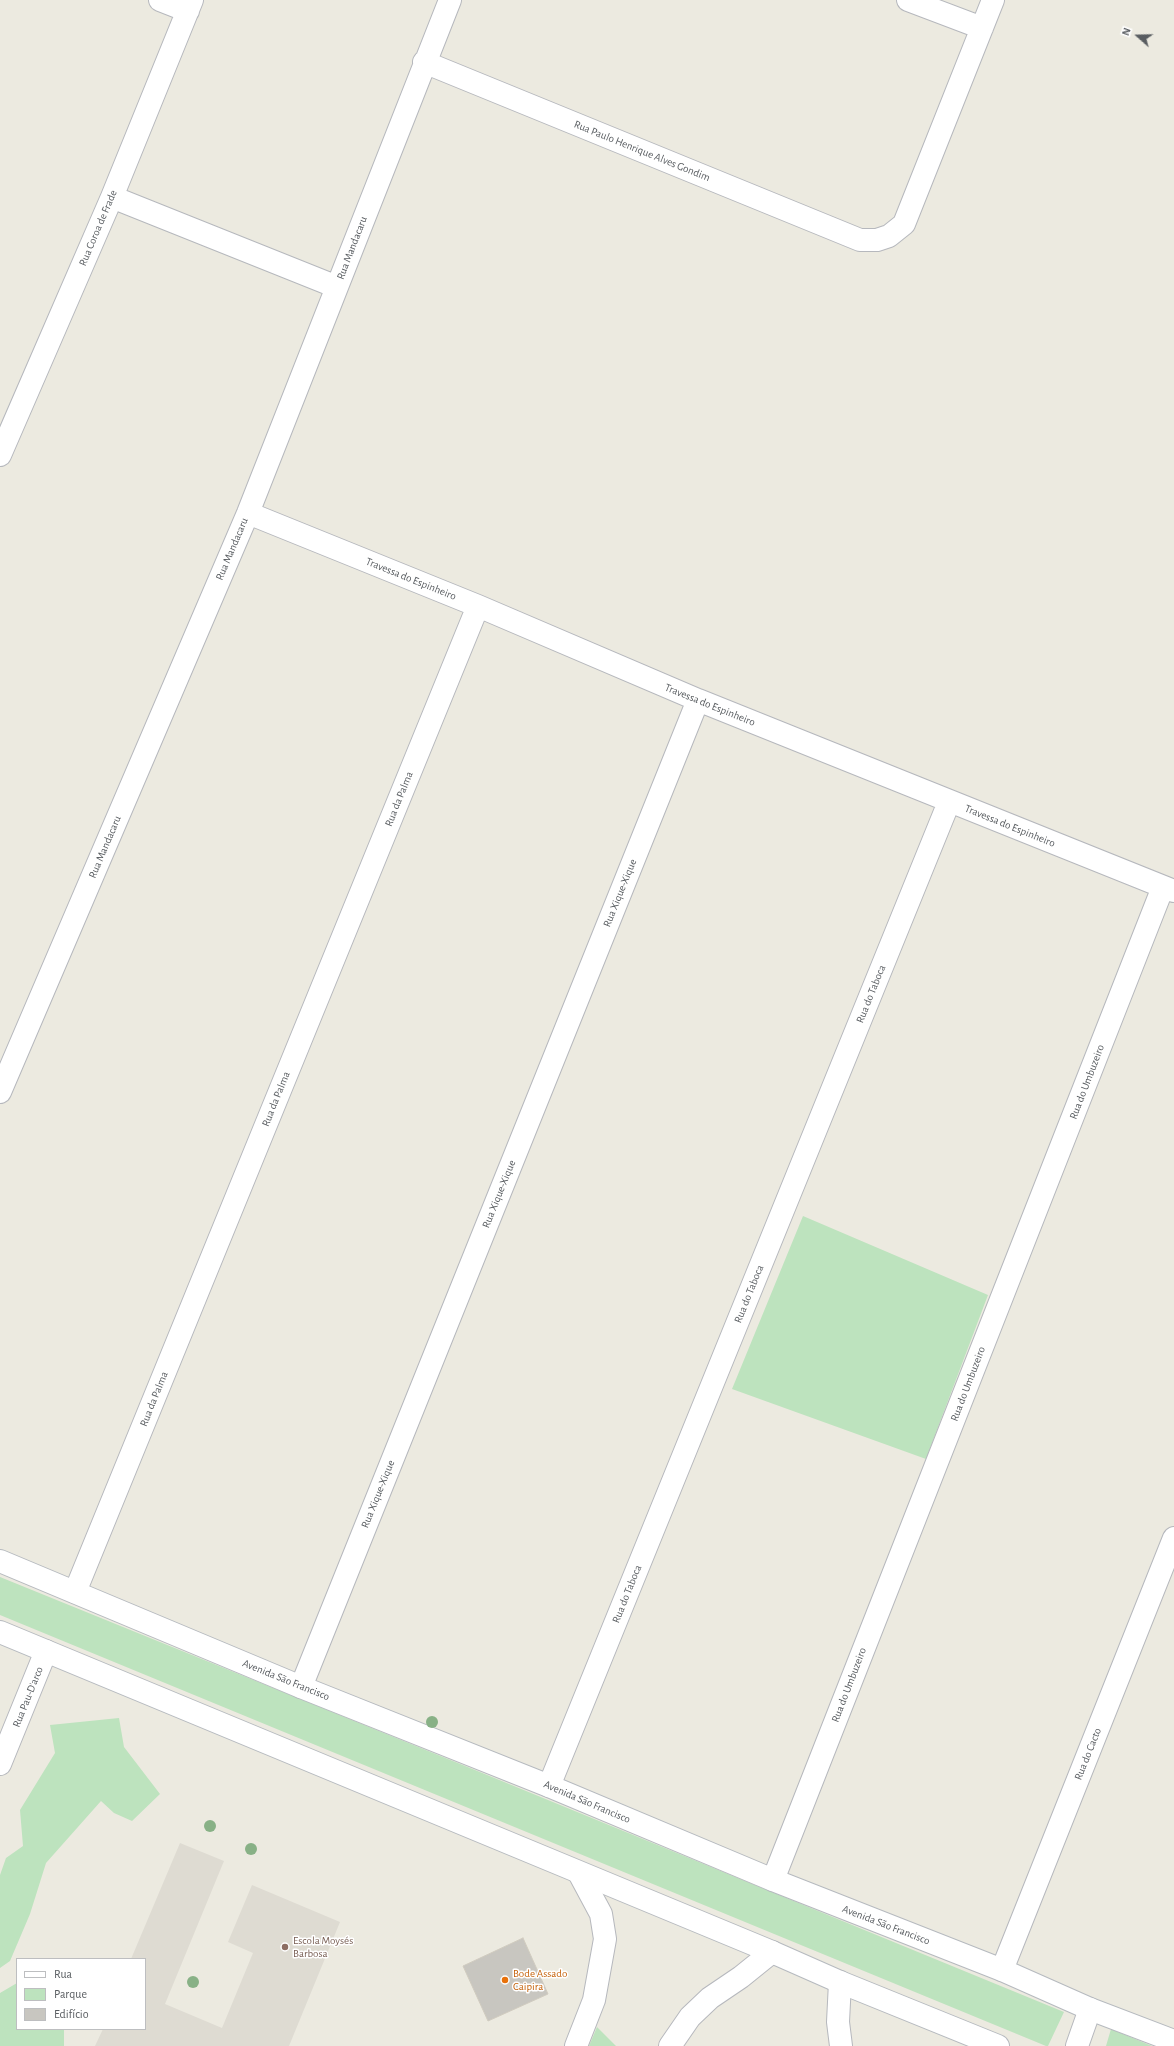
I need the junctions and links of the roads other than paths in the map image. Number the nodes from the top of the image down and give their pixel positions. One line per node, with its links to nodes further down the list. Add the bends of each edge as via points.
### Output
1 (160, 0): 5 (street)
2 (450, 0): 7 (street, Rua Mandacaru)
3 (908, 0): 6 (street)
4 (993, 0): 6 (street)
5 (190, 6): 8 (street, Rua Coroa de Frade)
6 (982, 28): 7 (street, Rua Paulo Henrique Alves Gondim, via 904,224 889,236 877,240 860,240)
7 (424, 62): 9 (street, Rua Mandacaru)
8 (112, 197): 9 (street); 10 (street, Rua Coroa de Frade)
9 (337, 288): 11 (street, Rua Mandacaru)
10 (0, 455)
11 (248, 513): 12 (street, Travessa do Espinheiro); 16 (street, Rua Mandacaru)
12 (478, 606): 13 (street, Travessa do Espinheiro); 20 (street, Rua da Palma)
13 (698, 700): 14 (street, Travessa do Espinheiro); 23 (street, Rua Xique-Xique)
14 (949, 802): 15 (street, Travessa do Espinheiro); 25 (street, Rua do Taboca)
15 (1169, 889): 27 (street, Rua do Umbuzeiro)
16 (4, 1069): 17 (street, Rua Mandacaru)
17 (0, 1092)
18 (1174, 1538): 29 (street, Rua do Cacto)
19 (0, 1561): 20 (street, Avenida São Francisco)
20 (75, 1592): 23 (street, Avenida São Francisco)
21 (0, 1632): 22 (street)
22 (46, 1651): 24 (street, Rua Pau-D'arco); 26 (street)
23 (301, 1687): 25 (street, Avenida São Francisco)
24 (0, 1764)
25 (550, 1786): 27 (street, Avenida São Francisco)
26 (579, 1873): 28 (street); 33 (street, via 601,1914 604,1939 594,2000)
27 (773, 1880): 29 (street, Avenida São Francisco)
28 (772, 1952): 30 (street); 34 (street, via 710,1998 690,2017)
29 (1002, 1970): 31 (street, Avenida São Francisco)
30 (840, 1982): 35 (street, via 838,2022); 36 (street)
31 (1090, 2009): 32 (street, Avenida São Francisco); 37 (street)
32 (1174, 2041)
33 (576, 2046)
34 (670, 2046)
35 (841, 2046)
36 (998, 2046)
37 (1076, 2046)

